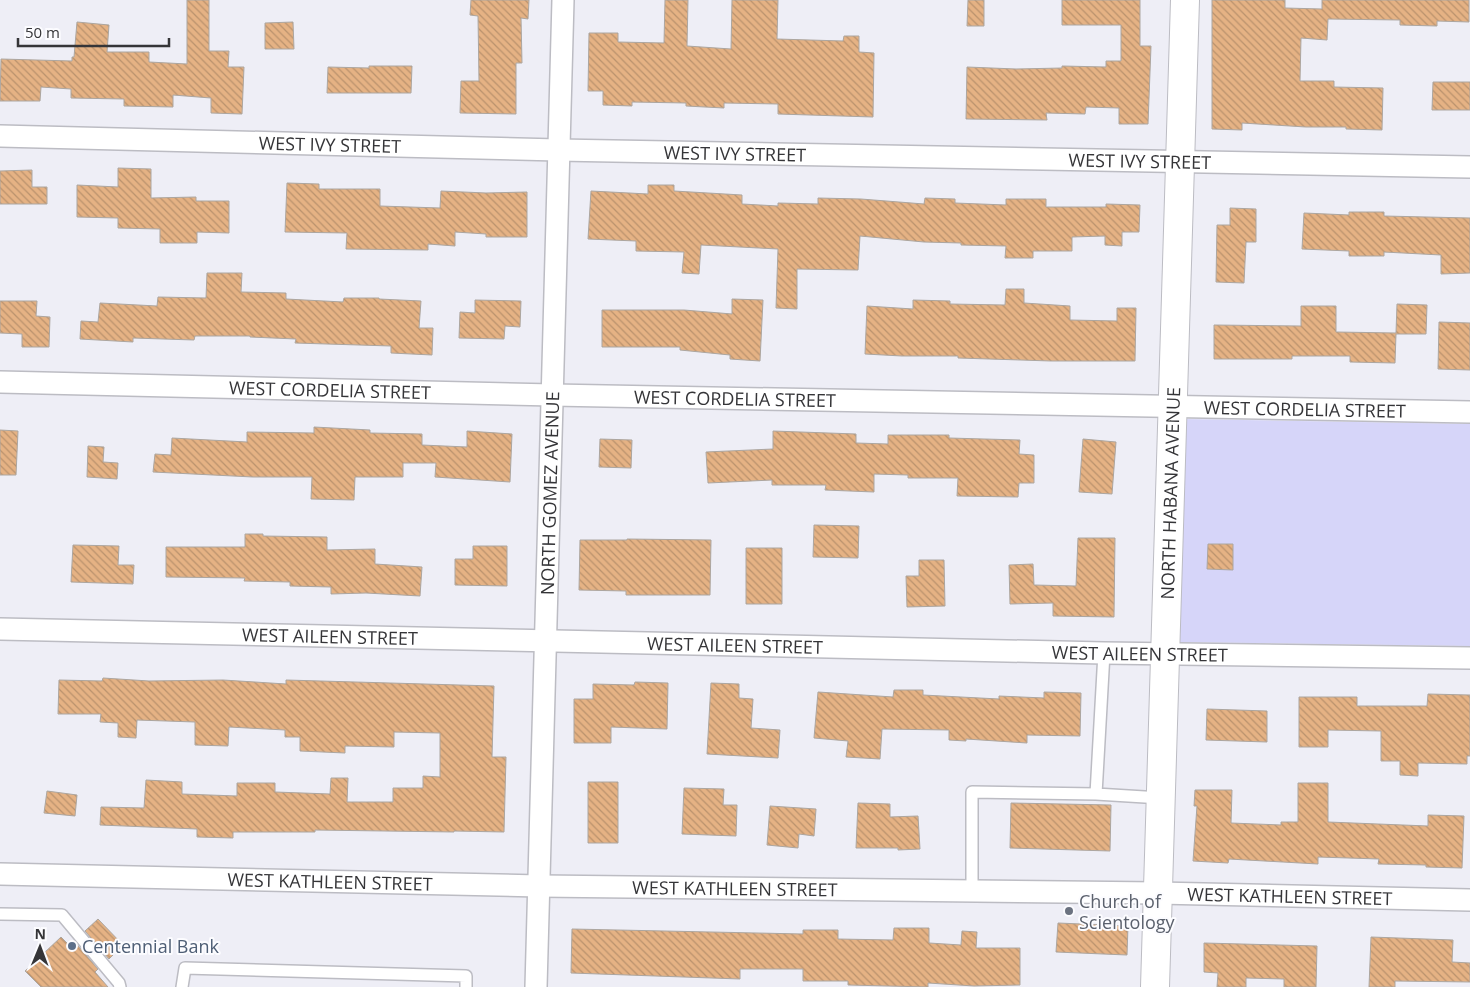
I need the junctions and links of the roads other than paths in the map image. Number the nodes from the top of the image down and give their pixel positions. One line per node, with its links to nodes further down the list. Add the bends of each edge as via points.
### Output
1 (563, 0): 4 (street, NORTH GOMEZ AVENUE)
2 (1185, 0): 5 (street, NORTH HABANA AVENUE)
3 (0, 136): 4 (street, WEST IVY STREET)
4 (558, 150): 5 (street, WEST IVY STREET); 8 (street, NORTH GOMEZ AVENUE)
5 (1180, 162): 6 (street, WEST IVY STREET); 9 (street, NORTH HABANA AVENUE)
6 (1470, 167)
7 (0, 382): 8 (street, WEST CORDELIA STREET)
8 (553, 395): 9 (street, WEST CORDELIA STREET); 12 (street, NORTH GOMEZ AVENUE)
9 (1173, 407): 10 (street, WEST CORDELIA STREET); 14 (street, NORTH HABANA AVENUE)
10 (1470, 412)
11 (0, 629): 12 (street, WEST AILEEN STREET)
12 (546, 641): 13 (street, WEST AILEEN STREET); 19 (street, NORTH GOMEZ AVENUE)
13 (1104, 653): 14 (street, WEST AILEEN STREET); 16 (lane)
14 (1166, 654): 15 (street, WEST AILEEN STREET); 17 (street, NORTH HABANA AVENUE)
15 (1470, 658)
16 (1096, 794): 17 (lane); 20 (lane, via 972,792)
17 (1161, 798): 21 (street, NORTH HABANA AVENUE)
18 (0, 874): 19 (street, WEST KATHLEEN STREET)
19 (539, 886): 20 (street, WEST KATHLEEN STREET); 27 (street, NORTH GOMEZ AVENUE)
20 (972, 891): 21 (street, WEST KATHLEEN STREET)
21 (1158, 893): 22 (street, WEST KATHLEEN STREET); 28 (street, NORTH HABANA AVENUE)
22 (1470, 900)
23 (0, 914): 24 (lane, via 62,916)
24 (120, 987)
25 (182, 987): 26 (lane, via 185,968 466,976)
26 (466, 987)
27 (536, 987)
28 (1155, 987)

